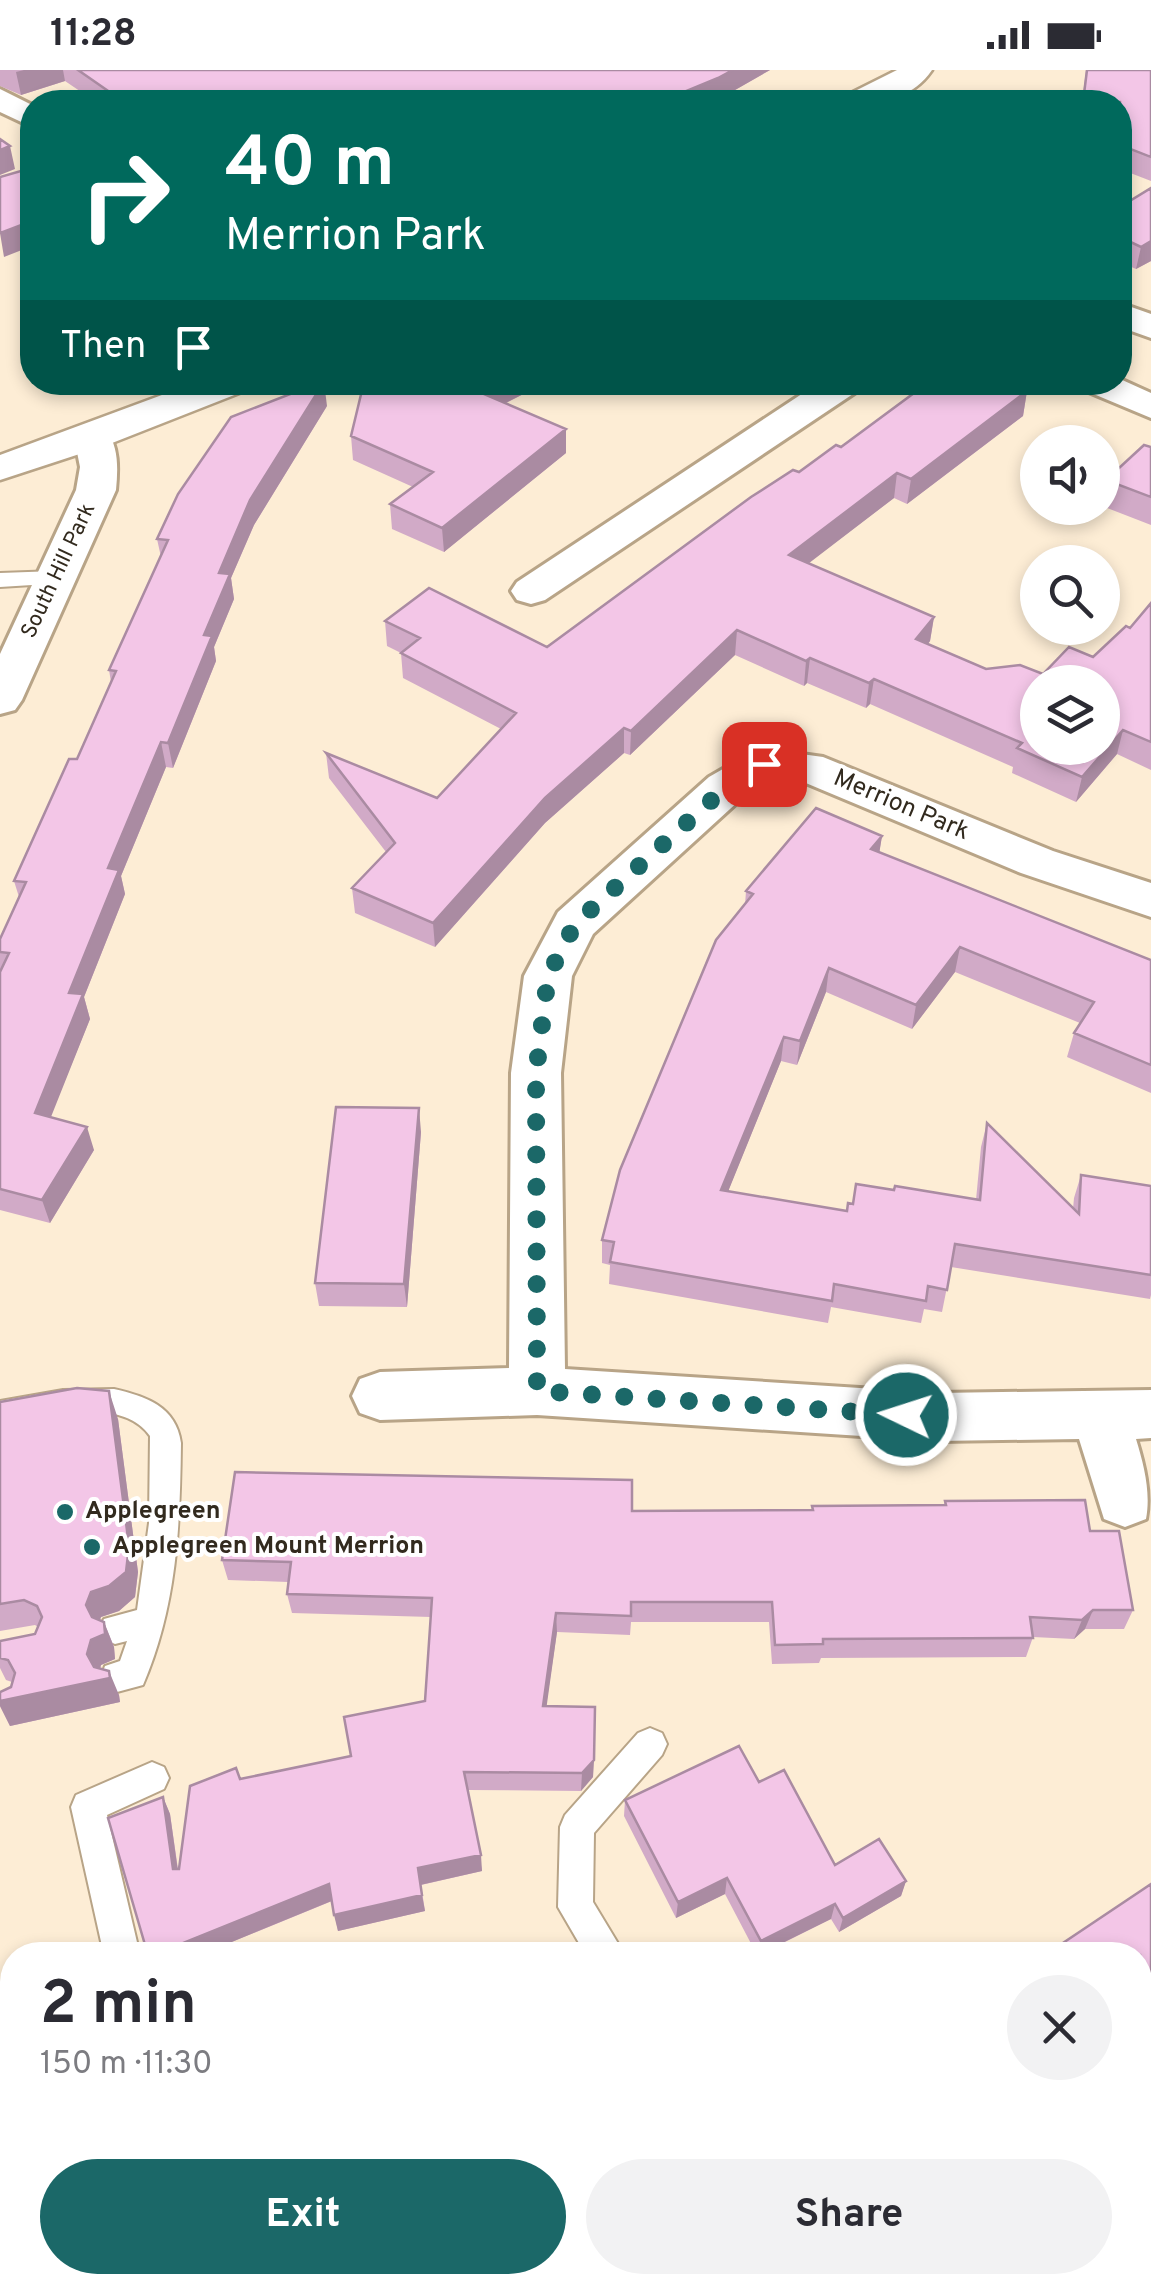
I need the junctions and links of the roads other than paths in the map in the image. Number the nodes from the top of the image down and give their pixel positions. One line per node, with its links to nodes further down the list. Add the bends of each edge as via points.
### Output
1 (916, 70): 2 (street)
2 (887, 90)
3 (200, 395): 7 (street)
4 (826, 395): 11 (street)
5 (1125, 395): 6 (street)
6 (1151, 407)
7 (93, 437): 8 (street); 10 (street, South Hill Park, via 96,490)
8 (0, 468)
9 (2, 576): 10 (lane)
10 (56, 578): 12 (street, South Hill Park)
11 (531, 591)
12 (0, 700)
13 (1151, 900): 14 (street, Merrion Park, via 1037,862 807,767 764,764 725,788 575,924 548,976 536,1073)
14 (537, 1391): 15 (street); 17 (street, via 938,1417)
15 (380, 1396)
16 (0, 1414): 19 (lane, via 48,1402 114,1401 148,1413 164,1431 166,1494)
17 (1126, 1416): 18 (street)
18 (1125, 1501)
19 (151, 1622): 20 (lane); 21 (lane, via 132,1674)
20 (115, 1628)
21 (117, 1677)
22 (650, 1744): 25 (lane, via 577,1827 575,1907)
23 (152, 1778): 24 (lane, via 88,1806)
24 (119, 1942)
25 (599, 1942)

